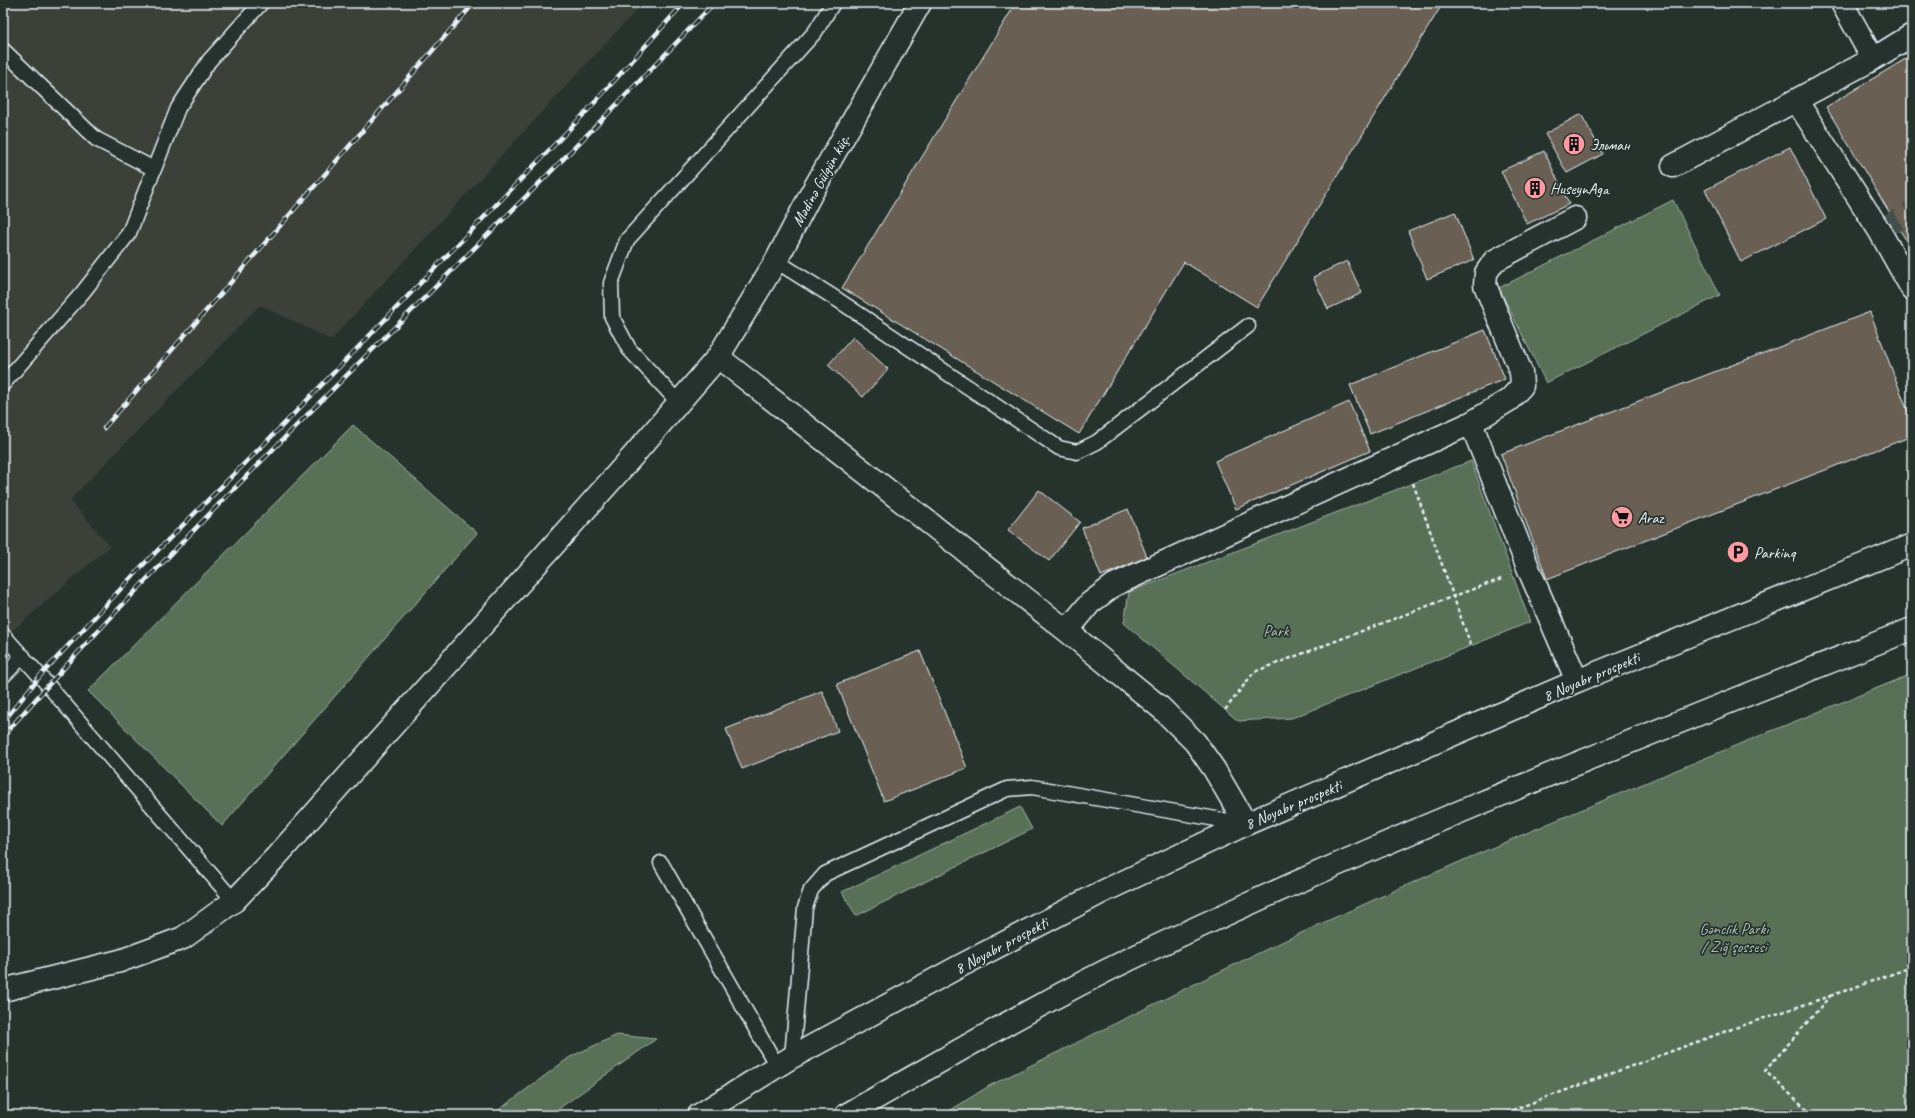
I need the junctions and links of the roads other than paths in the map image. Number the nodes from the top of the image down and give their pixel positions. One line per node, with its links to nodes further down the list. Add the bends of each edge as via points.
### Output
1 (261, 3): 10 (lane, via 209,61 182,102)
2 (833, 3): 17 (lane, via 815,32 627,240 611,283 612,317 629,349)
3 (920, 3): 12 (main road, Mədinə Gülgün küç., via 811,194)
4 (1842, 3): 7 (main road)
5 (1912, 35): 7 (main road)
6 (3, 50): 10 (lane, via 96,139)
7 (1874, 59): 8 (main road)
8 (1796, 100): 9 (main road); 13 (main road, via 1880,230)
9 (1673, 166)
10 (154, 169): 16 (lane, via 129,233 83,292)
11 (1575, 218): 18 (main road, via 1494,261 1486,273 1485,285 1521,372 1522,386 1509,400)
12 (776, 261): 14 (lane, via 1059,448 1078,452 1097,442); 15 (main road, Mədinə Gülgün küç.)
13 (1912, 289)
14 (1248, 326)
15 (718, 356): 17 (main road, Mədinə Gülgün küç.); 21 (main road)
16 (3, 384)
17 (679, 404): 28 (main road, Mədinə Gülgün küç., via 282,851)
18 (1471, 423): 21 (main road, via 1114,585 1090,603); 25 (main road, via 1529,570)
19 (1912, 545): 25 (main road, 8 Noyabr prospekti)
20 (1912, 629): 32 (main road, via 1601,753 1277,892 1128,960 989,1034)
21 (1067, 631): 26 (main road, via 1161,708 1195,742)
22 (3, 635): 23 (lane)
23 (22, 656): 24 (lane); 28 (lane)
24 (3, 676)
25 (1577, 681): 26 (main road, 8 Noyabr prospekti)
26 (1246, 824): 30 (main road, 8 Noyabr prospekti, via 1104,891); 30 (lane, via 1032,787 1007,789 825,874 811,890 804,908)
27 (661, 863): 30 (lane)
28 (234, 901): 29 (main road, Mədinə Gülgün küç., via 183,938 120,961)
29 (3, 990)
30 (784, 1062): 31 (main road, 8 Noyabr prospekti)
31 (699, 1115)
32 (846, 1115)

